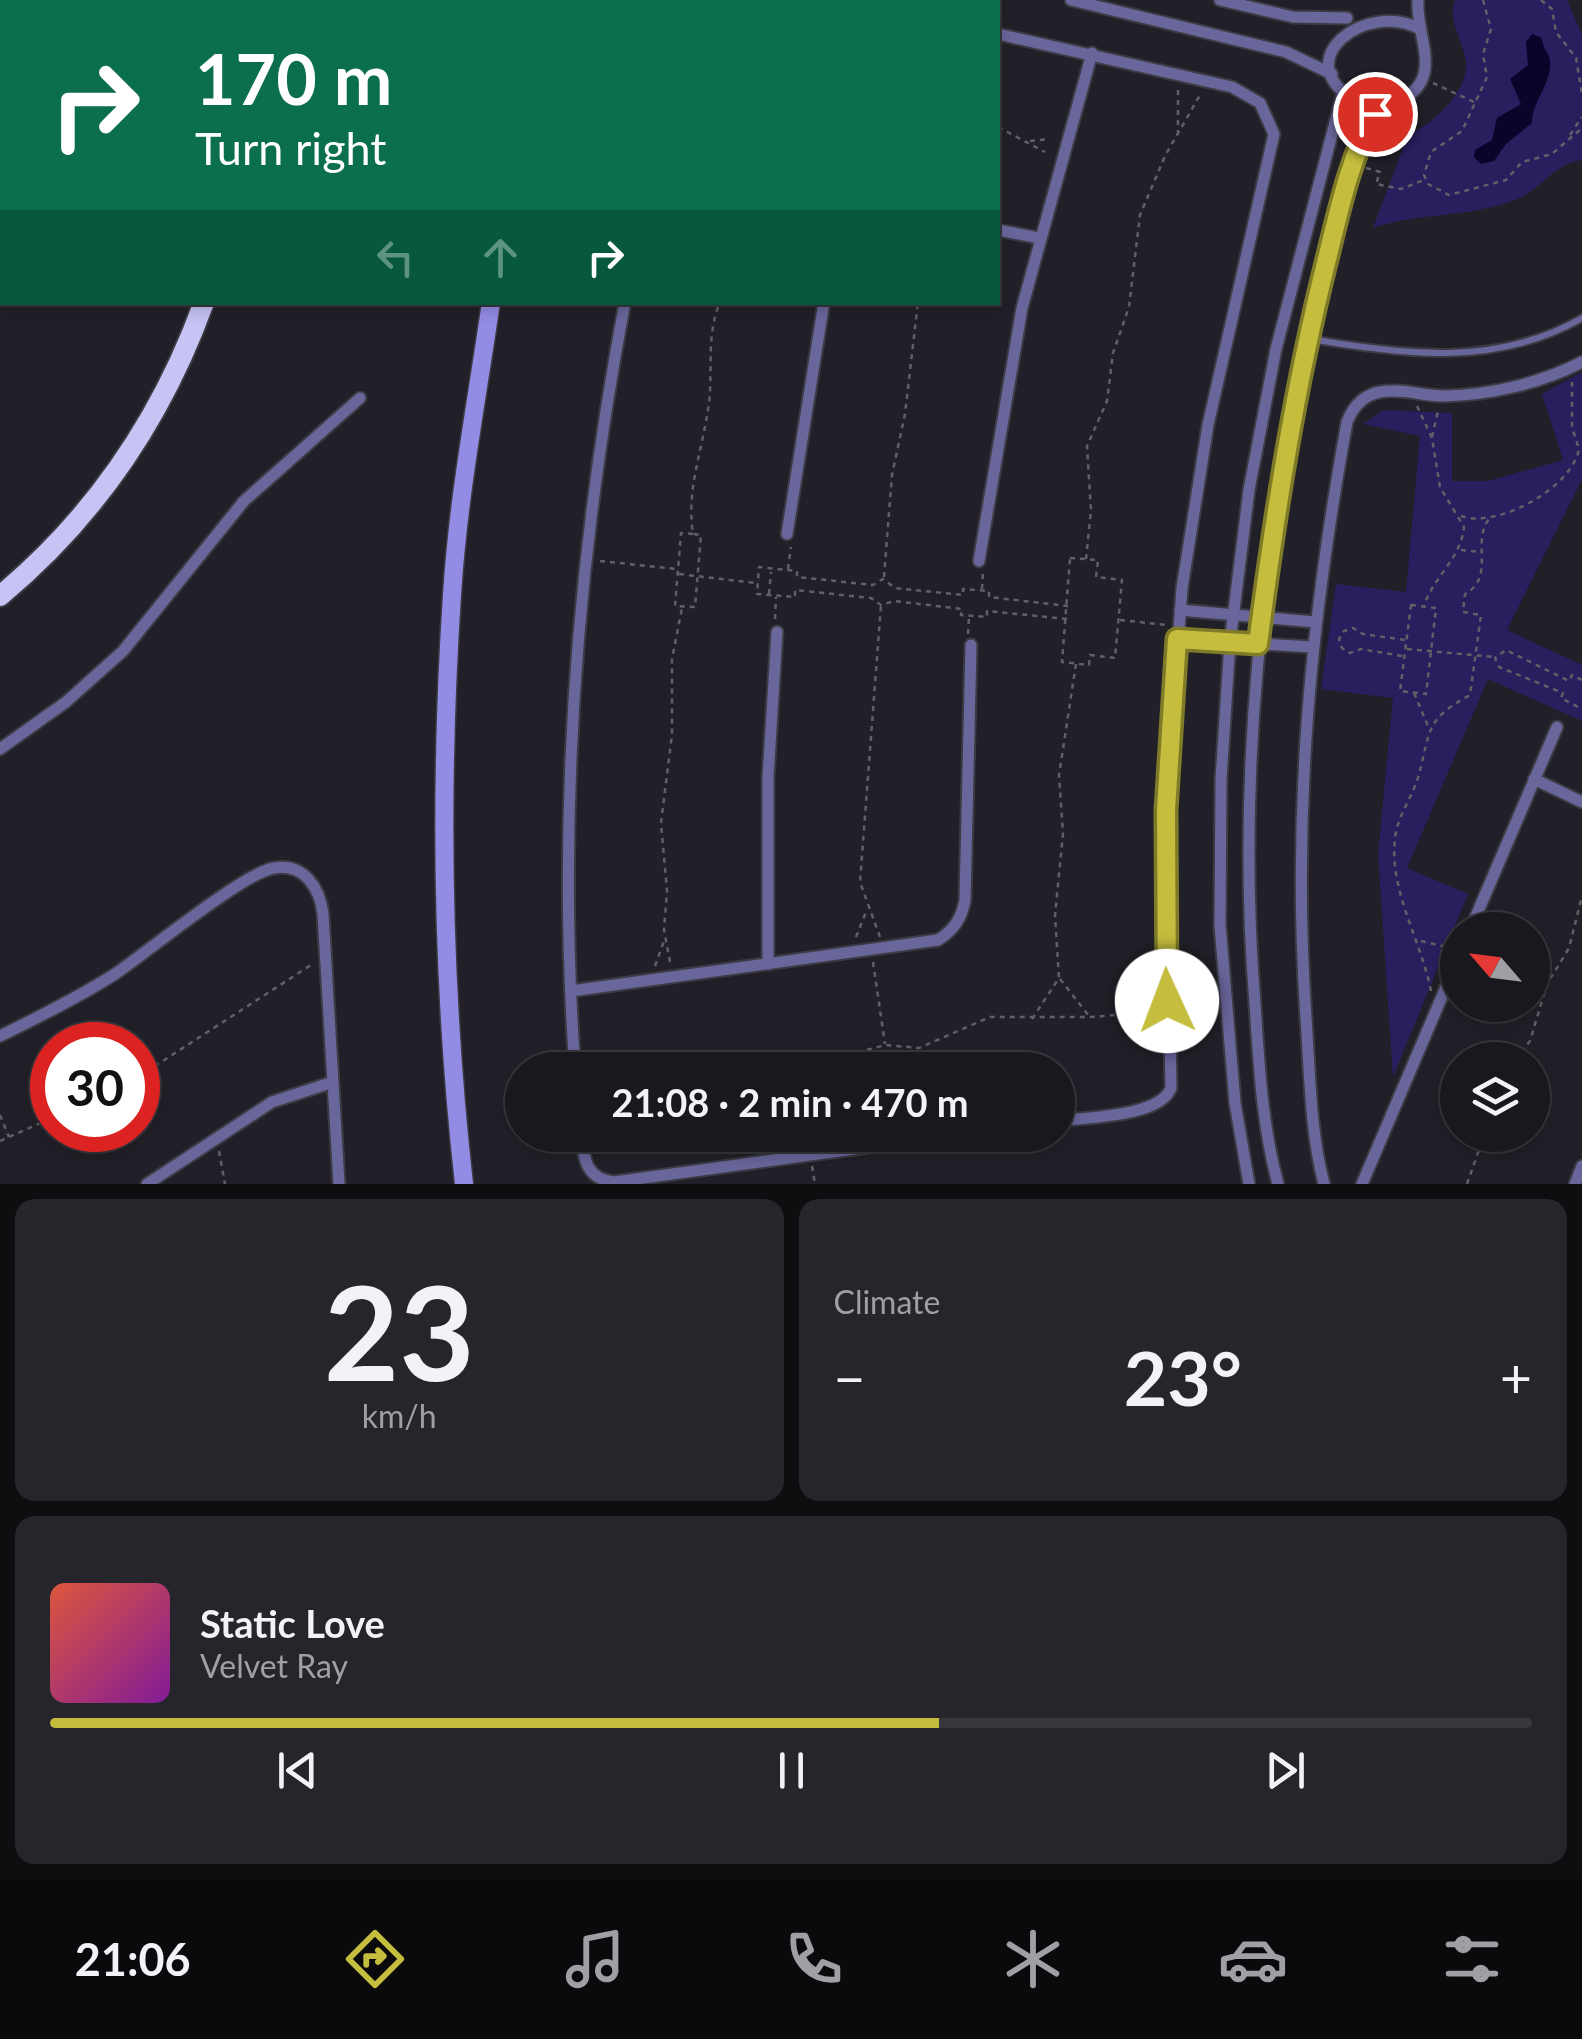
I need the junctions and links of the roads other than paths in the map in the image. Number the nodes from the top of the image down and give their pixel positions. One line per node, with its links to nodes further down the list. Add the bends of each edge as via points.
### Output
1 (1071, 0): 8 (street, via 1286,52)
2 (1220, 0): 8 (street, via 1293,17 1351,15 1330,44)
3 (1418, 0): 5 (street)
4 (1386, 7): 5 (street)
5 (1420, 29): 10 (street, via 1428,58 1422,78 1410,94)
6 (1000, 34): 7 (street)
7 (1092, 53): 12 (street); 24 (street, via 1252,96 1266,110 1274,134 1208,425)
8 (1332, 74): 9 (street)
9 (1344, 92): 10 (street); 25 (street, via 1272,366)
10 (1381, 106): 18 (street, via 1355,164)
11 (1000, 230): 12 (street)
12 (1039, 238): 22 (street)
13 (203, 305): 23 (highway, via 175,374 117,472 74,526)
14 (490, 305): 51 (main road, via 452,593 444,804 448,996)
15 (625, 305): 40 (street, via 588,560 572,757)
16 (824, 305): 21 (street)
17 (1582, 318): 18 (lane, via 1538,339 1450,356)
18 (1308, 339): 26 (street)
19 (1576, 365): 27 (street, via 1509,387 1445,396 1370,395 1356,406 1347,422)
20 (360, 398): 35 (street, via 244,501 122,650)
21 (787, 534)
22 (979, 562)
23 (0, 596)
24 (1180, 610): 25 (street); 28 (street)
25 (1233, 615): 26 (street); 30 (street)
26 (1261, 618): 27 (street); 32 (street)
27 (1315, 622): 33 (street)
28 (1178, 632): 30 (street); 45 (street, via 1166,810 1172,1088 1162,1104)
29 (777, 634): 39 (street, via 768,777)
30 (1230, 642): 32 (street); 52 (street, via 1220,925 1234,1103)
31 (971, 644): 39 (street, via 964,908 952,929 938,940)
32 (1258, 644): 33 (street); 53 (street, via 1248,928 1262,1103)
33 (1312, 647): 54 (street, via 1300,779 1299,894 1314,1131)
34 (1557, 727): 36 (street)
35 (0, 750)
36 (1534, 780): 37 (street); 38 (street)
37 (1582, 802)
38 (1478, 912)
39 (768, 964): 40 (street)
40 (571, 991): 43 (street)
41 (1440, 1000): 55 (street)
42 (0, 1036): 44 (street, via 112,975 271,868 287,868 314,884 321,898)
43 (575, 1052)
44 (330, 1083): 49 (street, via 285,1095); 50 (street)
45 (1075, 1118)
46 (584, 1152): 47 (street, via 586,1165 608,1182)
47 (832, 1152)
48 (1582, 1166): 56 (street)
49 (147, 1184)
50 (339, 1184)
51 (464, 1184)
52 (1248, 1184)
53 (1278, 1184)
54 (1324, 1184)
55 (1362, 1184)
56 (1575, 1184)

